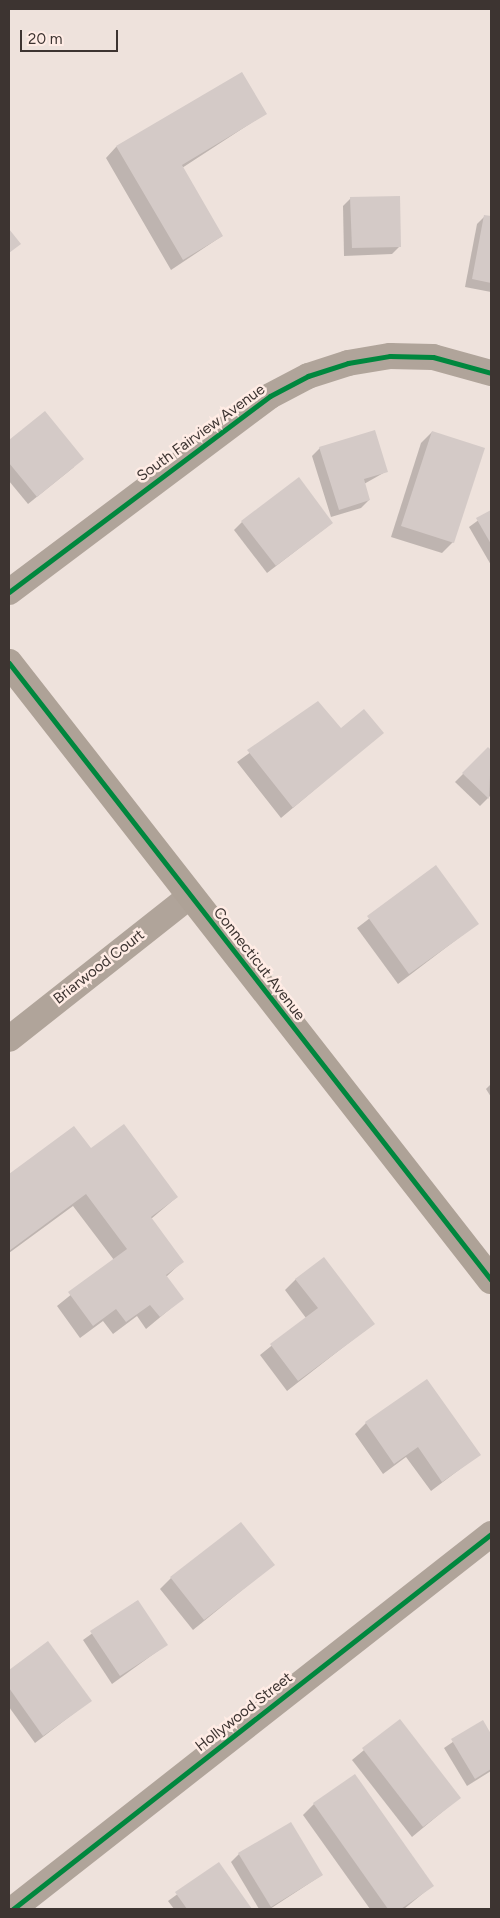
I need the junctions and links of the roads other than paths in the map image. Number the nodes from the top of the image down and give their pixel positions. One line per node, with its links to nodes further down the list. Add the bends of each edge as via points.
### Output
1 (491, 372): 2 (street, South Fairview Avenue, via 434,358 390,356 348,363 308,376 270,396)
2 (9, 592)
3 (9, 663): 4 (street, Connecticut Avenue)
4 (190, 896): 5 (street, Briarwood Court); 6 (street, Connecticut Avenue)
5 (9, 1039)
6 (491, 1280)
7 (491, 1534): 8 (street, Hollywood Street)
8 (13, 1909)

